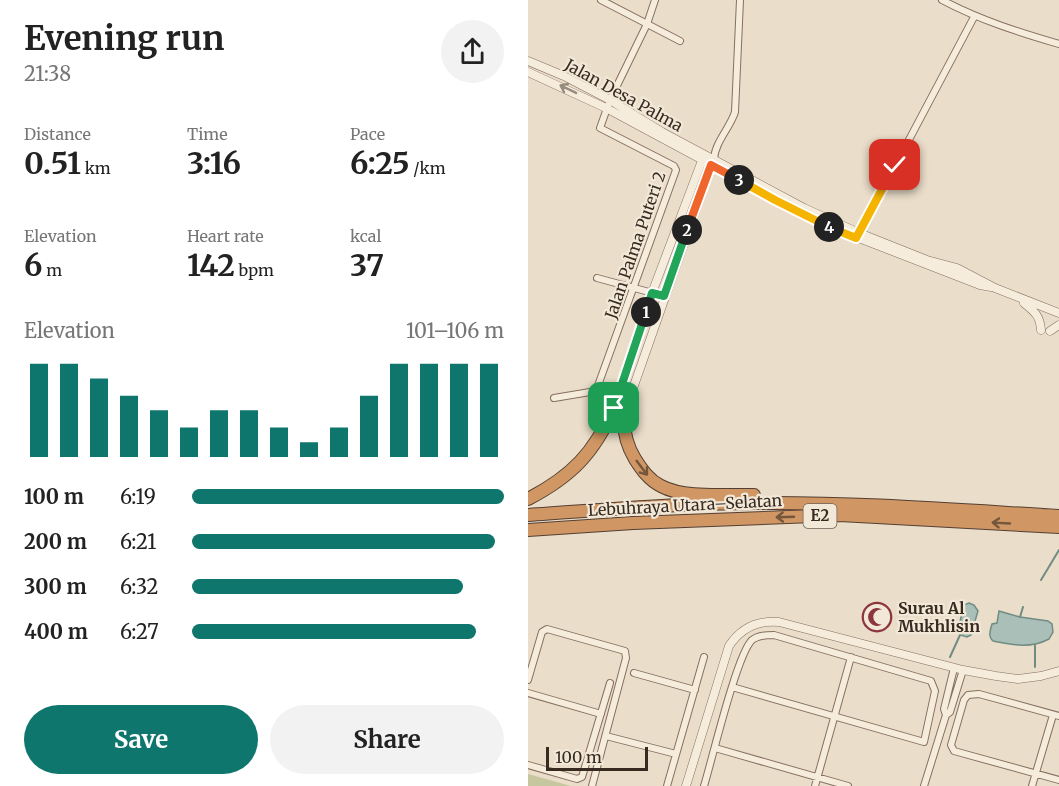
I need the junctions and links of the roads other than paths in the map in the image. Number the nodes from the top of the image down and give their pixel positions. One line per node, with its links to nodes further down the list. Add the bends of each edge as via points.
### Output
1 (601, 0): 6 (street)
2 (655, 0): 6 (street)
3 (741, 0): 13 (street, via 735,112)
4 (942, 0): 5 (street)
5 (974, 17): 8 (street); 14 (street)
6 (646, 24): 7 (street); 11 (street)
7 (680, 41)
8 (1059, 44)
9 (528, 61): 11 (street, Jalan Desa Palma)
10 (528, 72): 12 (street, Jalan Desa Palma, one-way to 10)
11 (610, 100): 12 (street); 13 (street, Jalan Desa Palma)
12 (606, 108): 13 (street, Jalan Desa Palma); 16 (street, Jalan Palma Puteri 2, via 601,130 676,170)
13 (709, 158): 14 (street, via 820,223); 17 (street); 18 (street)
14 (858, 236): 19 (street)
15 (597, 278): 16 (street)
16 (634, 289): 17 (street); 24 (street, Jalan Palma Puteri 2, via 597,392)
17 (652, 293): 18 (street); 25 (street)
18 (664, 296): 25 (street)
19 (1015, 297): 20 (street); 22 (street, via 1038,315)
20 (1059, 313)
21 (1059, 324): 23 (street)
22 (1041, 330)
23 (1050, 331)
24 (554, 398)
25 (619, 411): 26 (highway, via 583,459 563,478); 27 (highway, one-way to 27, via 633,455 644,473 660,486 691,494 863,498)
26 (528, 499)
27 (905, 506): 28 (highway, Lebuhraya Utara–Selatan / E2, via 755,503); 29 (highway, Lebuhraya Utara–Selatan / E2)
28 (528, 515)
29 (1059, 516)
30 (1059, 527): 31 (highway, Lebuhraya Utara–Selatan / E2, one-way to 31, via 840,515)
31 (528, 531)
32 (704, 657): 41 (street)
33 (851, 657): 40 (street, via 774,635 758,637 750,642 741,658); 48 (street); 48 (street, via 933,683 935,691 924,742)
34 (954, 668): 35 (street); 42 (street); 58 (street, via 779,622 756,623 741,631 729,646)
35 (963, 670): 36 (street, via 1018,679); 44 (street)
36 (1059, 671)
37 (634, 673): 41 (street)
38 (528, 680): 49 (street, via 541,635 547,629 623,650 626,658)
39 (610, 683): 45 (street)
40 (732, 687): 48 (street); 50 (street)
41 (695, 690): 51 (street)
42 (948, 691): 44 (street); 46 (street)
43 (528, 693): 45 (street)
44 (956, 693): 46 (street)
45 (601, 714): 52 (street, via 582,777 577,779)
46 (946, 715): 62 (street)
47 (1056, 716): 53 (street); 53 (street, via 979,694 964,699 951,745 954,751)
48 (834, 718): 54 (street)
49 (606, 736): 51 (street); 56 (street)
50 (715, 748): 54 (street); 59 (street)
51 (676, 754): 57 (street)
52 (528, 765)
53 (1036, 774): 55 (street); 63 (street)
54 (818, 778): 60 (street); 61 (street)
55 (1059, 780)
56 (592, 786)
57 (667, 786)
58 (686, 786)
59 (704, 786)
60 (815, 786)
61 (848, 786)
62 (924, 786)
63 (1032, 786)

